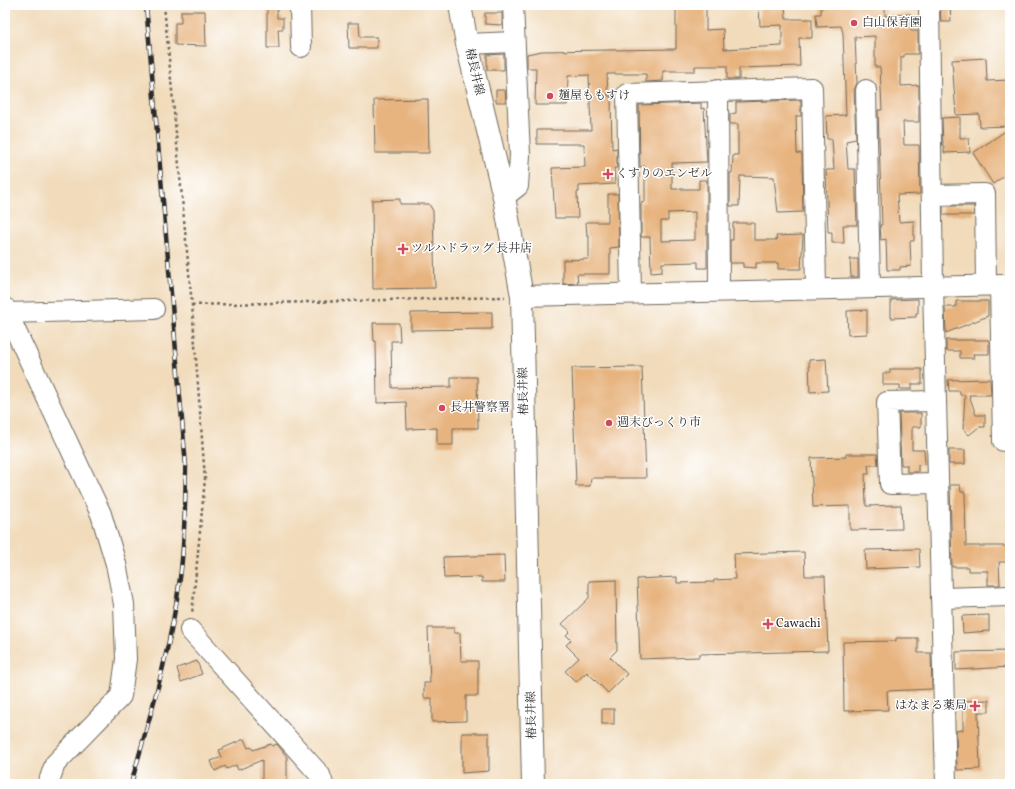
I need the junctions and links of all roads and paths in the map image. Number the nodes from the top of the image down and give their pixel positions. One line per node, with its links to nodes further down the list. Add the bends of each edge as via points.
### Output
1 (164, 5): 20 (path)
2 (300, 5): 8 (street)
3 (460, 5): 7 (main road, 椿長井線)
4 (513, 5): 6 (street)
5 (929, 5): 11 (street)
6 (514, 42): 7 (street); 12 (street, via 520,155 518,186)
7 (467, 44): 12 (main road, 椿長井線)
8 (301, 47)
9 (718, 90): 16 (street, via 812,88); 17 (street); 18 (street, via 627,94)
10 (866, 90): 15 (street)
11 (932, 195): 13 (street, via 985,194); 14 (street)
12 (504, 197): 19 (main road, 椿長井線)
13 (999, 285): 14 (street); 24 (street)
14 (933, 286): 15 (street); 23 (street)
15 (870, 287): 16 (street)
16 (816, 288): 17 (street)
17 (719, 290): 18 (street)
18 (631, 293): 19 (street)
19 (522, 296): 20 (path); 31 (main road, 椿長井線)
20 (192, 305): 28 (path, via 205,479)
21 (154, 309): 22 (street)
22 (6, 310): 29 (street, via 101,514 116,564 124,604 126,659 121,696 55,764)
23 (936, 401): 25 (street); 25 (street, via 887,402 890,484)
24 (1003, 440)
25 (938, 483): 27 (street)
26 (1010, 596): 27 (street)
27 (941, 598): 32 (street)
28 (190, 630): 30 (street, via 320,775)
29 (48, 784)
30 (323, 784)
31 (533, 784)
32 (946, 784)

